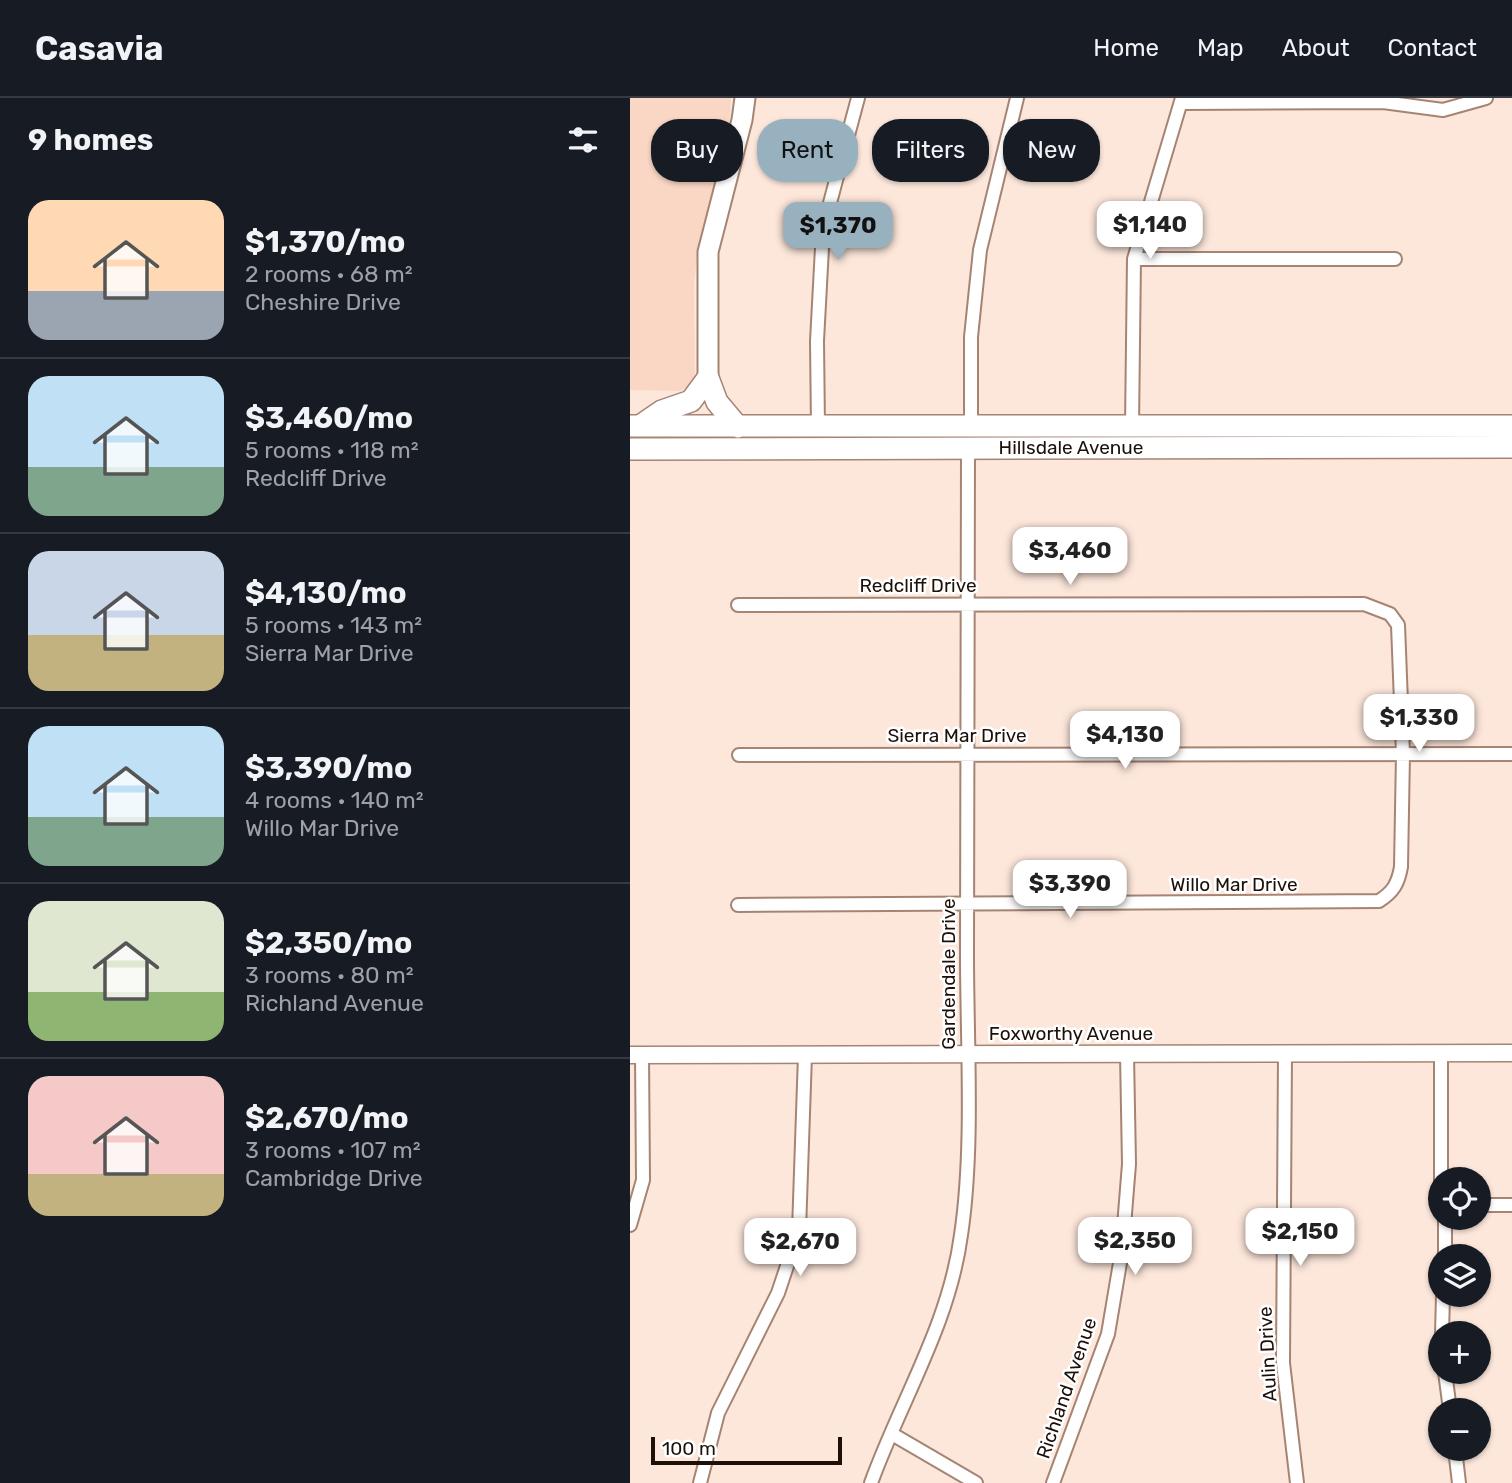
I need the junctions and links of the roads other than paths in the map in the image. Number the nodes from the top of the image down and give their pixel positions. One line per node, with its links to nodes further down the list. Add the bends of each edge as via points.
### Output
1 (745, 98): 9 (main road, via 708,252)
2 (858, 98): 14 (street, via 823,229)
3 (1017, 98): 15 (street, Gardendale Drive, via 980,250 971,337)
4 (1486, 98): 6 (street, via 1443,110)
5 (1181, 100): 6 (street); 7 (street)
6 (1383, 100)
7 (1134, 258): 8 (street); 11 (street)
8 (1395, 259)
9 (708, 378): 10 (highway, via 691,401); 13 (highway, via 717,402)
10 (635, 426): 13 (highway, Hillsdale Avenue)
11 (1132, 426): 12 (highway, Hillsdale Avenue); 15 (highway, Hillsdale Avenue, via 1009,425 1000,438)
12 (1512, 426)
13 (738, 427): 14 (highway, Hillsdale Avenue)
14 (818, 427): 15 (highway, Hillsdale Avenue)
15 (970, 437): 17 (highway, Hillsdale Avenue); 19 (highway, Hillsdale Avenue, via 935,447); 20 (street, Gardendale Drive)
16 (1512, 438): 17 (highway, via 1475,438)
17 (1462, 447): 18 (highway, Hillsdale Avenue)
18 (1512, 447)
19 (630, 449)
20 (969, 604): 21 (street, Redcliff Drive); 22 (street, Gardendale Drive); 23 (street, Redcliff Drive, via 1364,604 1390,614 1398,625)
21 (738, 605)
22 (967, 754): 23 (street, Sierra Mar Drive); 25 (street, Sierra Mar Drive); 26 (street, Gardendale Drive)
23 (1403, 754): 24 (street, Sierra Mar Drive); 26 (street, Willo Mar Drive, via 1401,867 1391,893 1379,901)
24 (1512, 754)
25 (739, 755)
26 (967, 904): 27 (street, Willo Mar Drive); 29 (street, Gardendale Drive)
27 (738, 905)
28 (1512, 1053): 32 (street, Foxworthy Avenue)
29 (967, 1054): 30 (street, Foxworthy Avenue); 34 (street, Foxworthy Avenue); 39 (street, Gardendale Drive, via 961,1236 946,1303)
30 (1127, 1054): 31 (street, Foxworthy Avenue); 44 (street, Richland Avenue, via 1129,1164 1122,1251 1108,1334)
31 (1285, 1054): 32 (street, Foxworthy Avenue); 45 (street, Aulin Drive, via 1283,1363)
32 (1441, 1054): 35 (street)
33 (636, 1055): 34 (street, Foxworthy Avenue); 38 (street, via 643,1180)
34 (805, 1055): 41 (street, via 799,1230 778,1293 718,1413)
35 (1441, 1167)
36 (1491, 1205): 37 (street)
37 (1512, 1205)
38 (630, 1225)
39 (892, 1434): 42 (street, Gardendale Drive); 43 (street)
40 (1456, 1461): 46 (street)
41 (700, 1483)
42 (871, 1483)
43 (975, 1483)
44 (1053, 1483)
45 (1297, 1483)
46 (1459, 1483)

